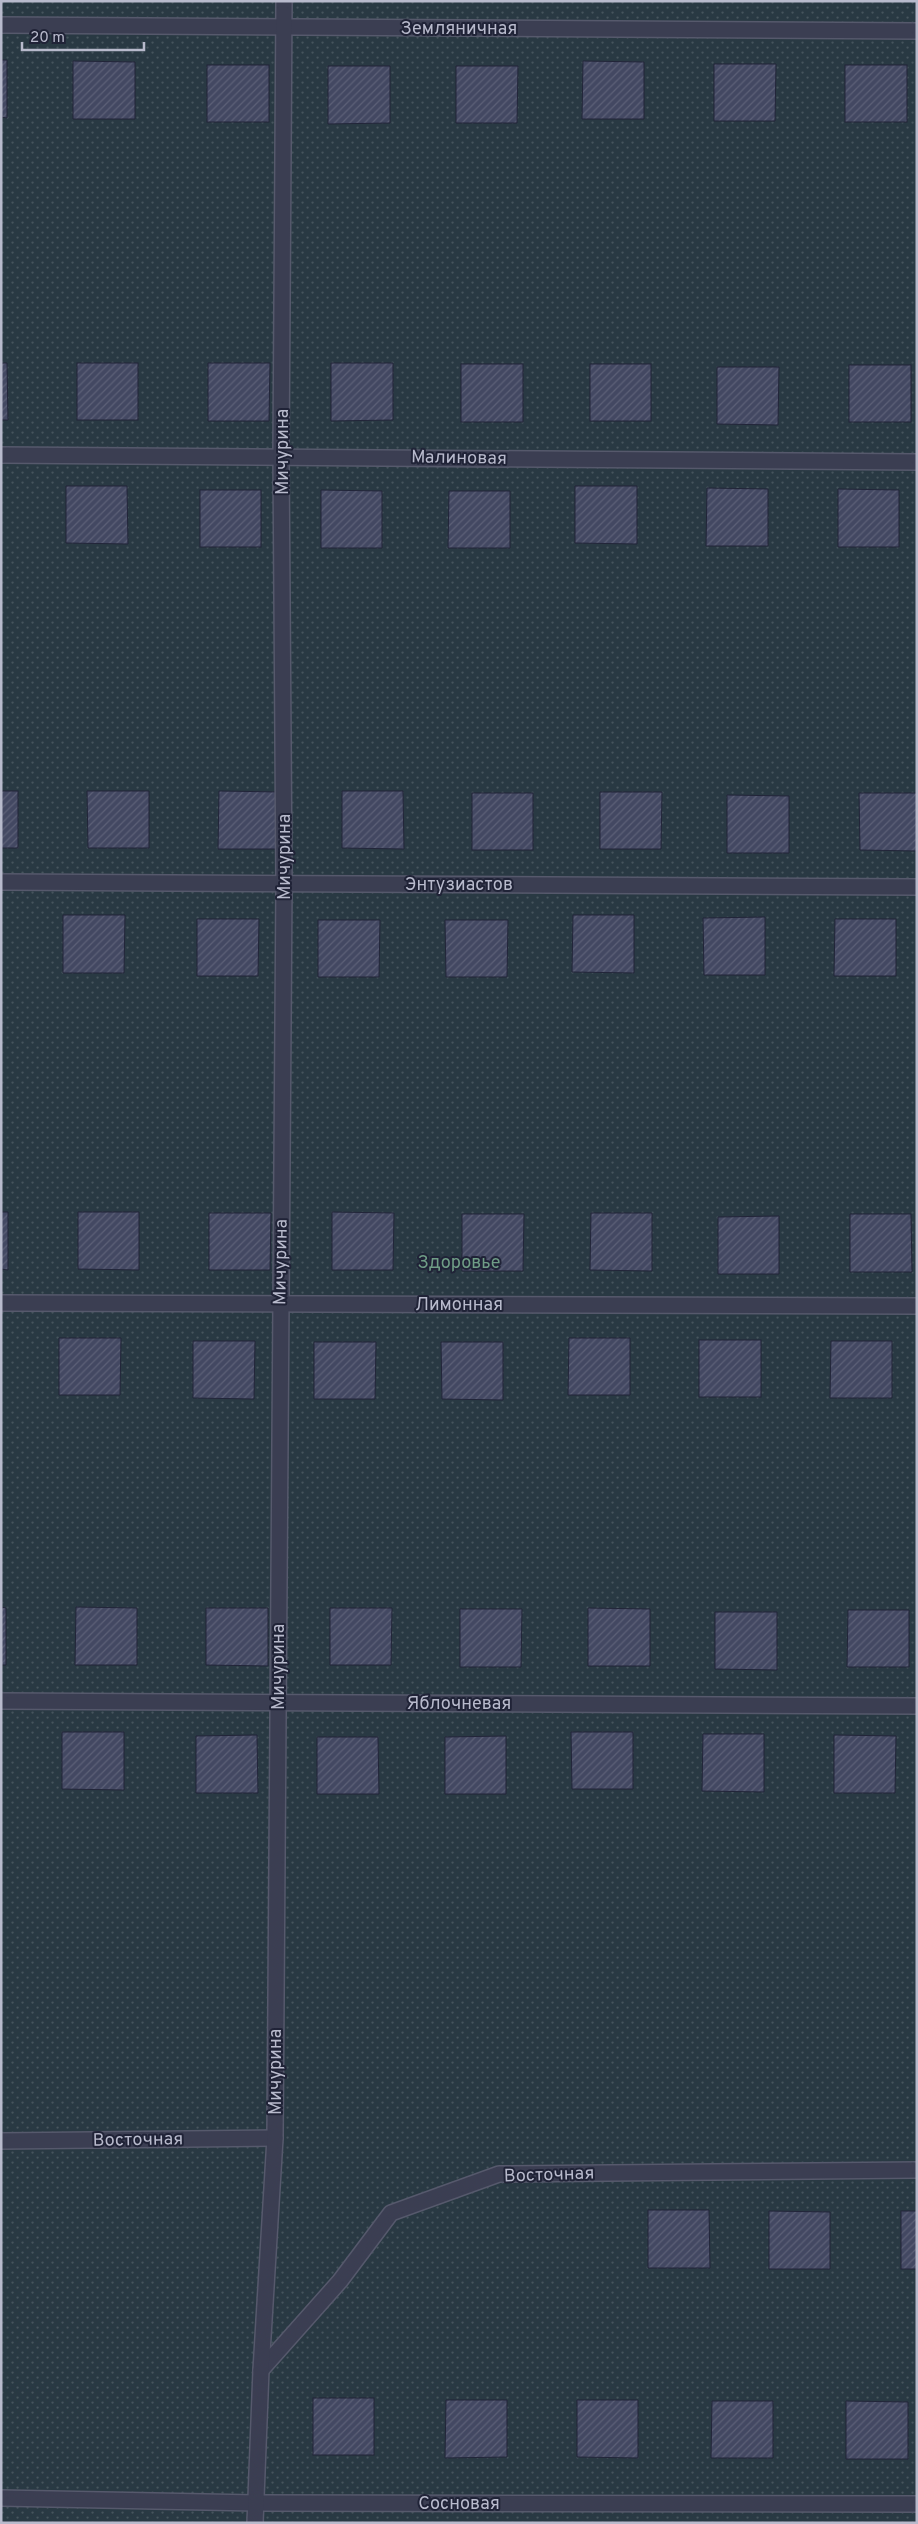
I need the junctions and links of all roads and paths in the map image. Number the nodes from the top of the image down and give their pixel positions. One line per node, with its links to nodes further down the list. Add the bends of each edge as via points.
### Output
1 (284, 1): 3 (street, Мичурина)
2 (1, 25): 3 (street, Земляничная)
3 (284, 26): 4 (street, Земляничная); 6 (street, Мичурина)
4 (917, 31)
5 (1, 455): 6 (street, Малиновая)
6 (281, 456): 7 (street, Малиновая); 9 (street, Мичурина)
7 (917, 462)
8 (1, 882): 9 (street, Энтузиастов)
9 (284, 883): 10 (street, Энтузиастов); 12 (street, Мичурина)
10 (917, 887)
11 (1, 1303): 12 (street, Лимонная)
12 (279, 1303): 13 (street, Лимонная); 15 (street, Мичурина)
13 (917, 1306)
14 (1, 1701): 15 (street, Яблочневая)
15 (278, 1702): 16 (street, Яблочневая); 17 (street, Мичурина)
16 (917, 1706)
17 (275, 2138): 18 (street, Восточная); 20 (street, Мичурина)
18 (1, 2141)
19 (917, 2170): 20 (street, Восточная, via 499,2174 391,2213 340,2282)
20 (261, 2370): 22 (street, Мичурина)
21 (1, 2498): 22 (street, Сосновая)
22 (256, 2503): 23 (street, Сосновая); 24 (street, Мичурина)
23 (917, 2504)
24 (255, 2523)

